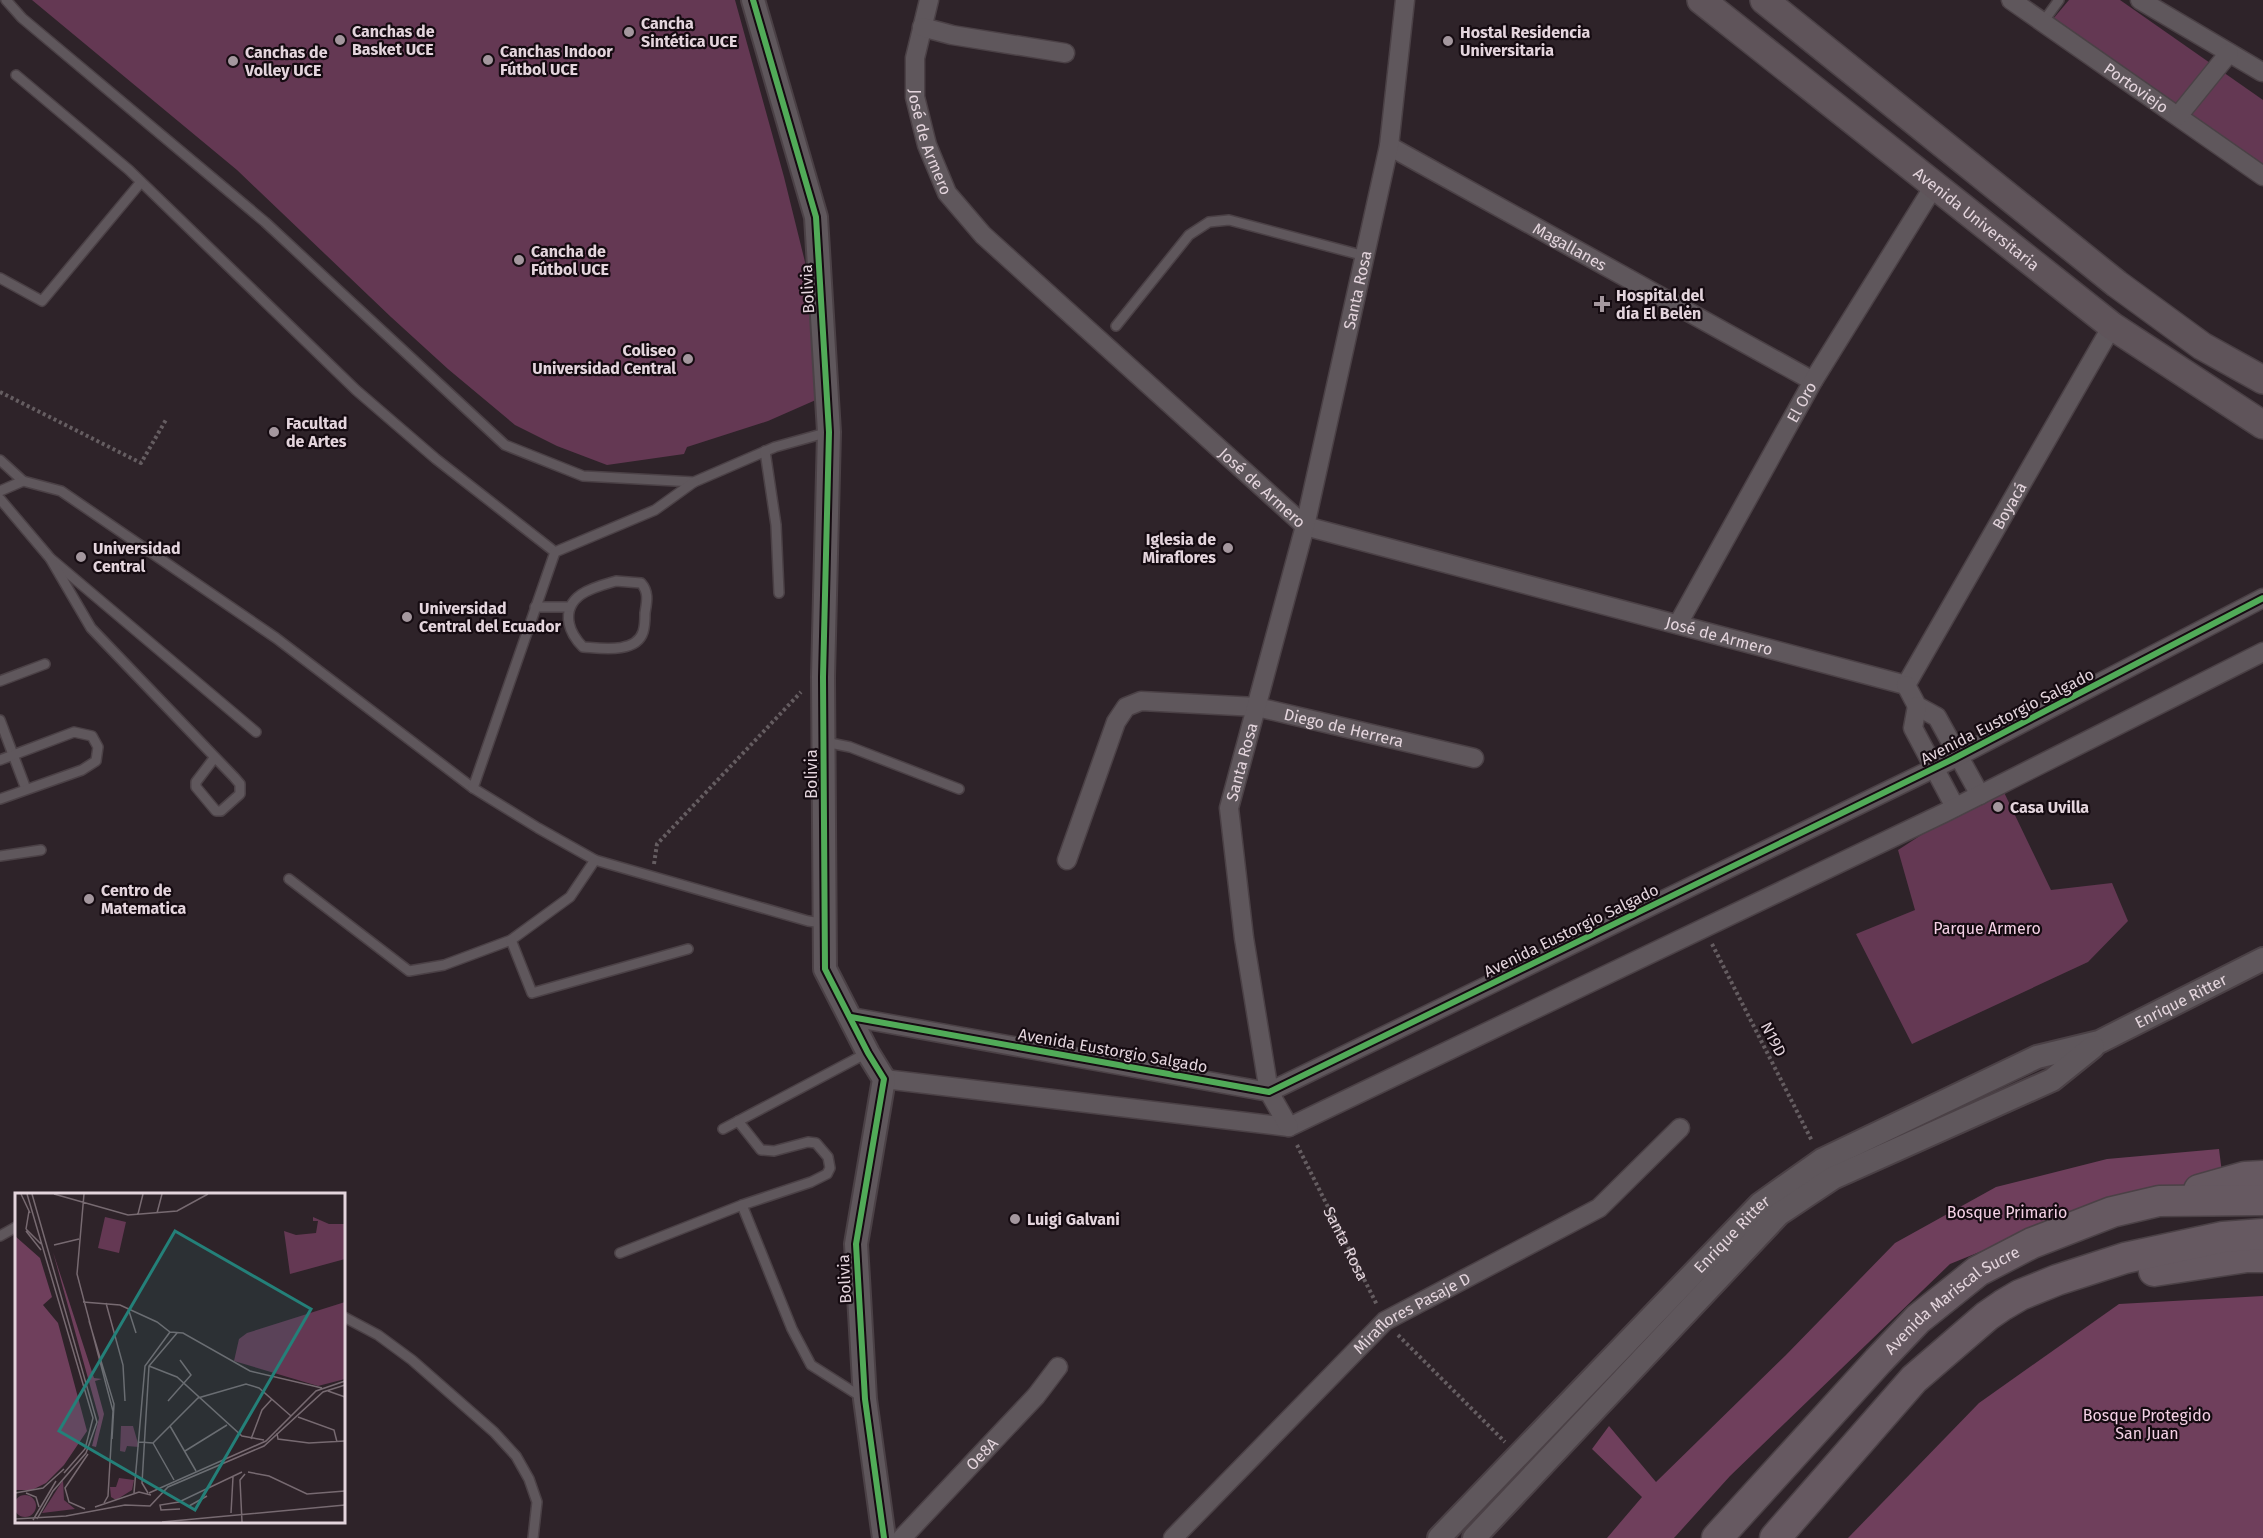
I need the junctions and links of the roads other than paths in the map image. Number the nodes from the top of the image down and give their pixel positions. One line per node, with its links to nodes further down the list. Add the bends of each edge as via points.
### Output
1 (6, 0): 32 (lane, via 22,18 265,222 505,445 583,476)
2 (753, 0): 28 (street, Bolivia, via 816,217)
3 (929, 0): 11 (street, José de Armero)
4 (1405, 0): 17 (street, Santa Rosa)
5 (1701, 0): 20 (main road, Avenida Universitaria)
6 (1764, 0): 25 (main road, via 2117,284 2202,346)
7 (2011, 0): 10 (street, Portoviejo)
8 (2060, 0): 10 (lane)
9 (2140, 0): 13 (street)
10 (2043, 22): 16 (street, Portoviejo)
11 (922, 27): 12 (street); 35 (street, José de Armero, via 915,58 915,97 927,146 946,193 983,235)
12 (1065, 53)
13 (2229, 53): 14 (street); 16 (street)
14 (2262, 72)
15 (16, 75): 19 (lane)
16 (2178, 116): 18 (street, Portoviejo)
17 (1389, 146): 21 (street, Santa Rosa); 26 (street, Magallanes)
18 (2263, 176)
19 (141, 182): 22 (lane, via 42,301); 36 (lane, via 356,390 436,459)
20 (1934, 186): 24 (main road, Avenida Universitaria); 26 (street, El Oro)
21 (1365, 256): 23 (lane, via 1229,220 1209,222 1189,235); 35 (street, Santa Rosa)
22 (0, 278)
23 (1116, 326)
24 (2112, 326): 27 (main road, Avenida Universitaria); 46 (street, Boyacá)
25 (2263, 380)
26 (1813, 381): 42 (street, El Oro)
27 (2263, 425)
28 (829, 432): 29 (lane); 51 (street, Bolivia)
29 (765, 451): 32 (lane); 38 (lane, via 776,525)
30 (0, 460): 31 (lane)
31 (23, 481): 33 (lane); 58 (lane, via 62,490 276,638)
32 (694, 482): 36 (lane, via 655,510)
33 (0, 491)
34 (0, 499): 37 (lane)
35 (1305, 526): 42 (street, José de Armero); 48 (street, Santa Rosa)
36 (555, 552): 40 (lane)
37 (50, 558): 50 (lane); 54 (lane, via 92,628)
38 (778, 593)
39 (2263, 598): 53 (street, Avenida Eustorgio Salgado)
40 (535, 606): 41 (lane); 58 (lane)
41 (570, 607): 41 (lane, via 575,598 591,588 616,580 641,583 648,596 643,633 617,649 583,647 572,633)
42 (1678, 624): 46 (street, José de Armero)
43 (2263, 652): 61 (street)
44 (45, 664): 45 (lane)
45 (0, 681)
46 (1906, 685): 47 (street)
47 (1917, 706): 53 (street, via 1937,717); 57 (street, via 1913,728)
48 (1257, 707): 55 (street, Diego de Herrera); 67 (street, Diego de Herrera, via 1141,701 1126,707 1116,722); 77 (street, Santa Rosa, via 1229,808 1244,938)
49 (0, 720): 52 (lane)
50 (256, 732)
51 (825, 742): 60 (lane, via 850,747); 69 (street, Bolivia)
52 (14, 755): 56 (lane); 59 (lane); 59 (lane, via 74,732 92,736 98,747 96,760 82,770)
53 (1959, 756): 57 (street, Avenida Eustorgio Salgado); 61 (street)
54 (215, 757): 54 (lane, via 196,787 216,811 221,811 241,790)
55 (1474, 758)
56 (0, 760)
57 (1934, 768): 63 (street); 77 (street, Avenida Eustorgio Salgado)
58 (473, 788): 66 (lane)
59 (26, 789): 62 (lane)
60 (959, 789)
61 (1980, 795): 63 (street)
62 (0, 799)
63 (1955, 807): 79 (street)
64 (40, 850): 65 (lane)
65 (0, 856)
66 (595, 860): 69 (lane); 70 (lane, via 570,897)
67 (1067, 860)
68 (289, 879): 70 (lane, via 409,971 444,964)
69 (825, 923): 73 (street, Bolivia, via 825,969)
70 (511, 940): 71 (lane, via 532,993)
71 (688, 949)
72 (2263, 959): 74 (street, Enrique Ritter)
73 (851, 1017): 75 (street, Bolivia); 77 (street, Avenida Eustorgio Salgado)
74 (2100, 1042): 101 (street, Enrique Ritter, via 2037,1057 1822,1160 1760,1204); 102 (street, Enrique Ritter, via 2052,1080 1833,1178 1779,1214)
75 (868, 1053): 76 (street, Bolivia); 78 (lane)
76 (884, 1079): 79 (street); 94 (street, Bolivia, via 856,1244)
77 (1269, 1092): 79 (street, Santa Rosa)
78 (738, 1121): 81 (lane); 85 (lane, via 761,1150 816,1143 828,1157 830,1168 827,1174 811,1182)
79 (1289, 1127)
80 (1680, 1128): 100 (street, Miraflores Pasaje D, via 1599,1208 1385,1322)
81 (723, 1129)
82 (2263, 1176): 84 (main road, via 2245,1177)
83 (2263, 1200): 84 (main road, Avenida Mariscal Sucre)
84 (2159, 1201): 93 (main road, Avenida Mariscal Sucre, via 2112,1212 1996,1260 1962,1281 1918,1319)
85 (742, 1205): 89 (lane); 94 (lane, via 792,1329 811,1365)
86 (15, 1228): 88 (lane)
87 (2263, 1234): 95 (main road, Avenida Mariscal Sucre, via 2223,1237 2126,1258 2020,1295 1987,1316 1914,1379)
88 (0, 1236)
89 (620, 1253)
90 (2263, 1257): 96 (main road, via 2160,1269 2098,1282 2014,1318 1947,1371 1878,1443)
91 (345, 1318): 97 (lane, via 412,1360 516,1456 537,1502)
92 (1058, 1367): 99 (street, Oe8A, via 1036,1396)
93 (1866, 1374): 95 (main road); 103 (main road, Avenida Mariscal Sucre)
94 (865, 1400): 98 (street, Bolivia)
95 (1896, 1400): 96 (main road, Avenida Mariscal Sucre)
96 (1798, 1511): 104 (main road, Avenida Mariscal Sucre)
97 (533, 1538)
98 (884, 1538)
99 (902, 1538)
100 (1173, 1538)
101 (1439, 1538)
102 (1474, 1538)
103 (1716, 1538)
104 (1775, 1538)

